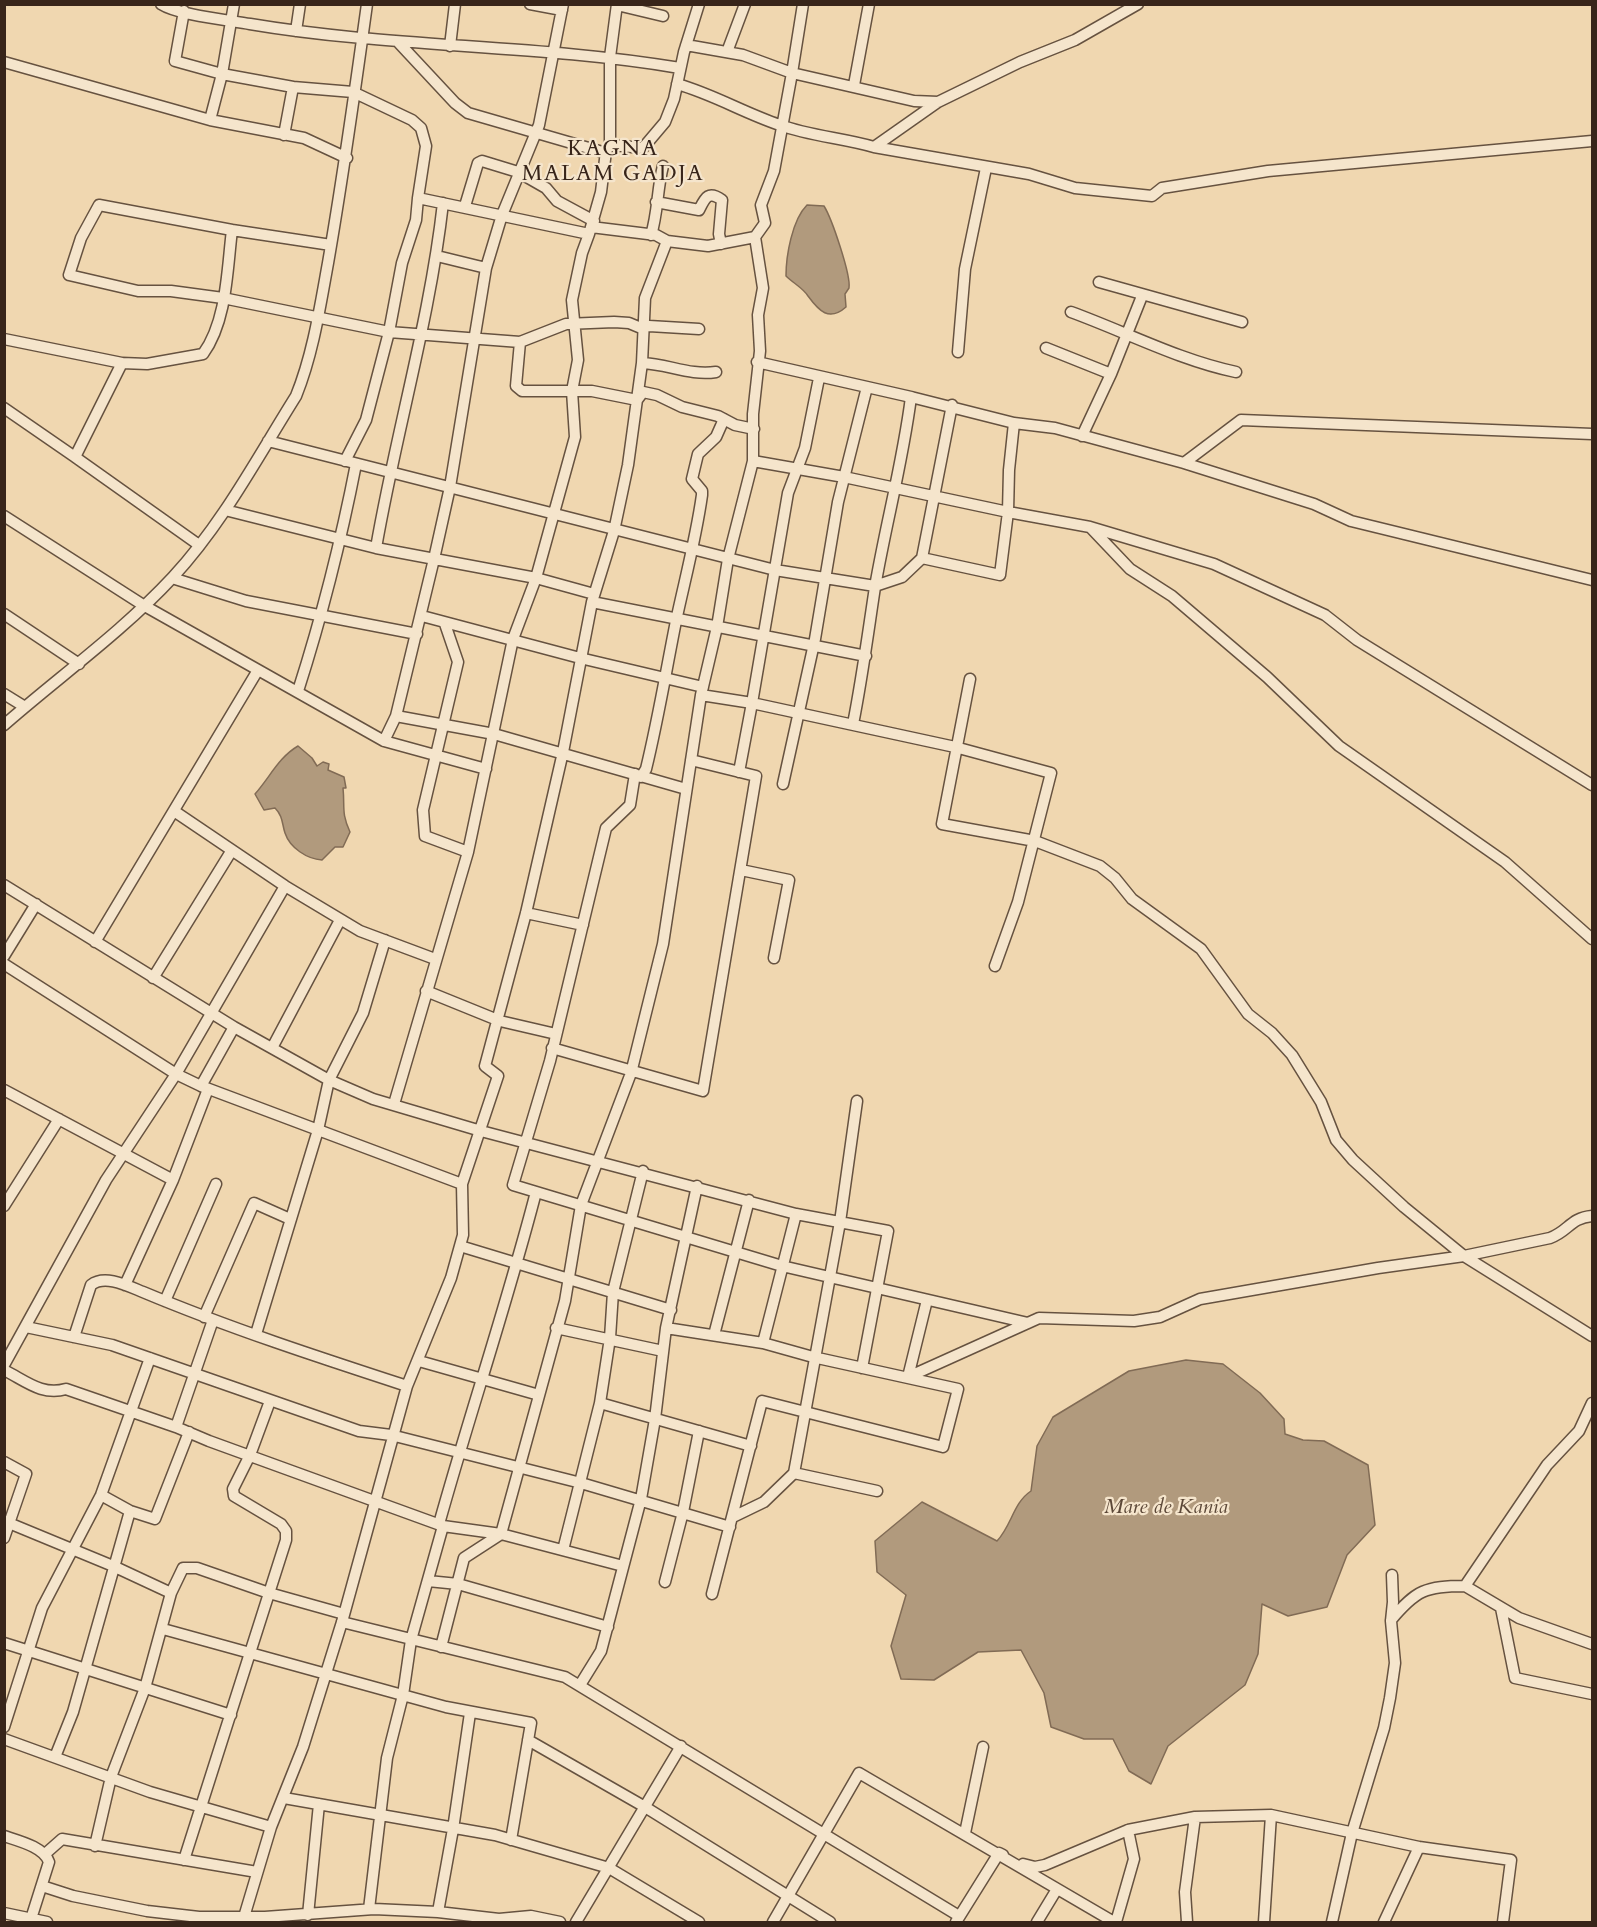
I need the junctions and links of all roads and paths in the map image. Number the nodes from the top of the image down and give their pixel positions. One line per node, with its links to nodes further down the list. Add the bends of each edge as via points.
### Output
1 (161, 4): 14 (street)
2 (234, 4): 16 (street)
3 (300, 4): 17 (street)
4 (367, 4): 18 (street)
5 (455, 4): 21 (street)
6 (530, 4): 13 (street)
7 (699, 4): 20 (street)
8 (745, 4): 22 (street)
9 (803, 4): 27 (street)
10 (869, 4): 30 (street)
11 (1138, 4): 33 (street, via 1075,40)
12 (617, 5): 15 (street); 24 (street)
13 (563, 7): 23 (street)
14 (184, 11): 16 (street); 28 (street, via 175,61)
15 (663, 16)
16 (231, 21): 17 (street); 28 (street)
17 (296, 31): 18 (street)
18 (363, 37): 19 (street); 32 (street)
19 (399, 43): 21 (street); 36 (street, via 462,110)
20 (686, 45): 22 (street); 26 (street)
21 (450, 46): 23 (street)
22 (726, 52): 27 (street)
23 (555, 54): 24 (street); 36 (street)
24 (610, 57): 26 (street); 40 (street)
25 (4, 62): 34 (street)
26 (680, 68): 29 (street)
27 (792, 73): 30 (street); 35 (street)
28 (222, 74): 31 (street); 34 (street)
29 (676, 84): 35 (street); 40 (street, via 664,122 643,148)
30 (854, 86): 33 (street, via 914,101)
31 (292, 87): 32 (street); 37 (street)
32 (353, 92): 41 (street); 45 (street, via 421,128 426,146)
33 (938, 102): 39 (street)
34 (210, 120): 37 (street)
35 (782, 126): 39 (street); 53 (street, via 774,171 761,205 765,224)
36 (536, 131): 40 (street, via 567,144); 44 (street)
37 (284, 135): 41 (street, via 304,138)
38 (1593, 141): 43 (street, via 1268,171 1162,188 1152,196 1075,188 1029,174)
39 (874, 147): 43 (street)
40 (608, 149): 50 (street)
41 (347, 158): 56 (street)
42 (663, 166): 46 (street)
43 (986, 168): 75 (street, via 965,269)
44 (518, 172): 48 (street, via 480,162); 49 (street); 50 (street, via 546,189)
45 (418, 198): 47 (street); 68 (street)
46 (656, 202): 52 (street, via 657,217); 55 (street, via 699,210 702,201 715,195 722,200)
47 (443, 203): 48 (street); 57 (street)
48 (465, 206): 49 (street)
49 (502, 216): 50 (street); 58 (street)
50 (592, 227): 52 (street); 65 (street, via 572,300)
51 (232, 230): 56 (street); 61 (street); 61 (street, via 99,205 81,238 69,275 138,291)
52 (651, 235): 54 (street)
53 (755, 237): 55 (street); 76 (street, via 763,288)
54 (667, 241): 55 (street); 66 (street, via 649,283)
55 (721, 244)
56 (331, 245): 63 (street)
57 (437, 256): 58 (street); 69 (street)
58 (486, 268): 71 (street)
59 (1100, 282): 60 (street)
60 (1143, 296): 64 (street); 70 (street)
61 (223, 298): 63 (street); 77 (street, via 210,344 203,354 147,364)
62 (1071, 312): 70 (street)
63 (317, 316): 68 (street); 94 (street, via 304,377)
64 (1242, 322)
65 (574, 323): 66 (street, via 629,323); 73 (street); 84 (street, via 578,360)
66 (641, 328): 67 (street); 78 (street)
67 (699, 329)
68 (389, 332): 69 (street); 97 (street, via 366,420)
69 (420, 332): 71 (street); 100 (street)
70 (1129, 333): 80 (street, via 1200,364); 81 (street)
71 (473, 337): 73 (street); 102 (street)
72 (4, 339): 77 (street)
73 (520, 342): 84 (street, via 517,389)
74 (1046, 348): 81 (street)
75 (958, 352)
76 (757, 362): 82 (street); 91 (street)
77 (122, 363): 95 (street)
78 (642, 363): 79 (street, via 666,364 693,374); 86 (street)
79 (716, 372)
80 (1236, 372)
81 (1111, 374): 93 (street)
82 (819, 378): 83 (street); 99 (street)
83 (867, 387): 85 (street); 101 (street)
84 (572, 391): 86 (street); 107 (street, via 575,437)
85 (911, 397): 87 (street); 103 (street)
86 (637, 400): 89 (street, via 643,392 649,393); 110 (street)
87 (952, 405): 90 (street); 104 (street)
88 (4, 408): 95 (street)
89 (724, 419): 91 (street); 114 (street, via 716,437 695,462 692,479 702,495)
90 (1014, 423): 93 (street); 106 (street)
91 (754, 429): 96 (street)
92 (1593, 434): 98 (street, via 1241,420)
93 (1082, 436): 98 (street)
94 (268, 441): 97 (street); 105 (street)
95 (75, 457): 112 (street)
96 (753, 461): 99 (street); 117 (street)
97 (350, 463): 100 (street); 111 (street)
98 (1184, 463): 122 (street, via 1314,504 1351,521)
99 (799, 468): 101 (street); 118 (street, via 789,494)
100 (389, 472): 102 (street); 113 (street)
101 (844, 477): 103 (street); 121 (street)
102 (450, 487): 107 (street); 116 (street)
103 (897, 487): 104 (street); 123 (street)
104 (935, 498): 106 (street); 115 (street)
105 (225, 510): 111 (street); 112 (street)
106 (1008, 512): 109 (street); 115 (street, via 1000,575)
107 (554, 513): 110 (street); 120 (street)
108 (4, 516): 125 (street)
109 (1090, 527): 162 (street, via 1214,564 1325,615 1357,640); 175 (street, via 1130,568 1172,596 1258,669 1339,746 1505,862)
110 (614, 531): 114 (street); 124 (street)
111 (341, 539): 113 (street); 127 (street)
112 (199, 545): 119 (street)
113 (376, 548): 116 (street)
114 (694, 551): 117 (street); 129 (street)
115 (922, 558): 123 (street, via 902,577)
116 (434, 559): 120 (street); 128 (street)
117 (728, 559): 118 (street); 131 (street)
118 (775, 570): 121 (street); 133 (street)
119 (172, 578): 125 (street); 127 (street, via 246,601)
120 (536, 578): 124 (street); 134 (street)
121 (826, 578): 123 (street); 135 (street)
122 (1593, 580)
123 (875, 586): 136 (street)
124 (593, 598): 129 (street); 137 (street)
125 (143, 605): 138 (street); 139 (street)
126 (4, 614): 138 (street)
127 (323, 614): 132 (street); 142 (street)
128 (422, 616): 130 (street); 132 (street)
129 (676, 621): 131 (street); 140 (street)
130 (445, 624): 134 (street); 151 (street, via 458,662)
131 (717, 627): 133 (street); 143 (street)
132 (417, 634): 148 (street)
133 (764, 637): 135 (street); 145 (street)
134 (513, 639): 137 (street); 152 (street)
135 (813, 646): 136 (street); 147 (street)
136 (866, 656): 149 (street)
137 (580, 658): 140 (street); 155 (street)
138 (79, 663): 146 (street)
139 (258, 670): 142 (street); 164 (street)
140 (667, 677): 143 (street); 160 (street, via 646,769)
141 (970, 679): 154 (street)
142 (298, 691): 153 (street)
143 (702, 691): 145 (street); 157 (street)
144 (4, 694): 146 (street)
145 (752, 703): 147 (street); 159 (street)
146 (25, 707): 150 (street)
147 (797, 712): 149 (street); 161 (street)
148 (396, 716): 151 (street); 153 (street)
149 (853, 724): 154 (street)
150 (4, 725)
151 (445, 726): 152 (street); 156 (street)
152 (494, 734): 155 (street); 158 (street)
153 (384, 741): 156 (street)
154 (955, 747): 165 (street, via 1051,773); 165 (street, via 942,824)
155 (563, 752): 160 (street); 172 (street)
156 (438, 756): 158 (street); 167 (street, via 423,810 425,836)
157 (691, 760): 159 (street); 163 (street)
158 (486, 768): 167 (street)
159 (739, 772): 168 (street, via 756,776)
160 (638, 776): 163 (street); 174 (street, via 630,805 606,828)
161 (783, 784)
162 (1593, 785)
163 (686, 789): 191 (street, via 663,944)
164 (174, 811): 166 (street); 177 (street)
165 (1035, 841): 182 (street); 221 (street, via 1100,866 1132,899 1201,949 1248,1014 1292,1055 1321,1102 1336,1140 1404,1208)
166 (232, 850): 170 (street); 183 (street)
167 (468, 852): 180 (street)
168 (741, 870): 179 (street, via 789,880); 191 (street, via 703,1091)
169 (4, 885): 171 (street)
170 (285, 886): 173 (street); 185 (street)
171 (36, 904): 177 (street); 178 (street)
172 (526, 914): 174 (street); 186 (street)
173 (340, 920): 176 (street); 189 (street)
174 (583, 925): 188 (street)
175 (1593, 939)
176 (385, 940): 180 (street); 193 (street, via 363,1013)
177 (96, 942): 183 (street)
178 (4, 956)
179 (774, 958)
180 (435, 959): 184 (street)
181 (4, 964): 192 (street)
182 (995, 966)
183 (153, 978): 185 (street)
184 (426, 991): 186 (street); 197 (street)
185 (212, 1014): 187 (street); 192 (street)
186 (500, 1020): 188 (street); 200 (street, via 485,1066 498,1076)
187 (234, 1027): 189 (street); 194 (street)
188 (556, 1034): 190 (street)
189 (272, 1048): 193 (street)
190 (552, 1048): 191 (street); 201 (street)
191 (631, 1073): 203 (street)
192 (176, 1074): 194 (street); 202 (street)
193 (329, 1080): 197 (street); 199 (street)
194 (205, 1088): 199 (street); 205 (street)
195 (4, 1090): 198 (street)
196 (857, 1101): 217 (street)
197 (394, 1104): 200 (street)
198 (59, 1119): 202 (street); 212 (street)
199 (318, 1130): 207 (street); 215 (street)
200 (481, 1131): 201 (street); 207 (street)
201 (524, 1141): 203 (street); 209 (street, via 513,1185)
202 (125, 1155): 205 (street); 234 (street, via 106,1180)
203 (599, 1160): 204 (street); 211 (street)
204 (643, 1172): 208 (street); 216 (street)
205 (173, 1180): 226 (street)
206 (216, 1184): 230 (street)
207 (462, 1184): 219 (street)
208 (697, 1186): 210 (street); 218 (street)
209 (536, 1192): 211 (street); 222 (street)
210 (749, 1200): 213 (street); 220 (street)
211 (581, 1205): 216 (street); 225 (street)
212 (4, 1206)
213 (796, 1214): 217 (street); 223 (street)
214 (1593, 1216): 221 (street, via 1575,1218 1550,1238)
215 (290, 1219): 232 (street, via 254,1203); 237 (street)
216 (630, 1219): 218 (street); 228 (street)
217 (840, 1222): 224 (street); 227 (street, via 888,1231)
218 (687, 1237): 220 (street); 231 (street)
219 (460, 1246): 222 (street); 246 (street)
220 (735, 1252): 223 (street); 238 (street)
221 (1464, 1256): 233 (street, via 1200,1299 1160,1317 1134,1321 1039,1318); 239 (street)
222 (518, 1263): 225 (street); 251 (street)
223 (782, 1266): 224 (street); 242 (street)
224 (828, 1277): 227 (street); 245 (street)
225 (567, 1278): 228 (street); 235 (street)
226 (125, 1285): 230 (street); 240 (street, via 101,1280 91,1285)
227 (876, 1288): 229 (street); 248 (street)
228 (613, 1292): 231 (street); 241 (street)
229 (927, 1300): 233 (street); 252 (street)
230 (165, 1301): 232 (street)
231 (671, 1310): 236 (street)
232 (208, 1318): 237 (street); 250 (street)
233 (1028, 1323): 252 (street)
234 (26, 1327): 240 (street); 247 (street)
235 (556, 1328): 241 (street); 254 (street)
236 (666, 1329): 238 (street); 243 (street)
237 (256, 1334): 253 (street)
238 (714, 1335): 242 (street)
239 (1593, 1336)
240 (74, 1337): 244 (street)
241 (610, 1338): 243 (street); 257 (street)
242 (763, 1342): 245 (street)
243 (663, 1351): 260 (street)
244 (150, 1358): 250 (street); 259 (street)
245 (813, 1358): 248 (street); 258 (street)
246 (419, 1361): 251 (street); 253 (street)
247 (4, 1365)
248 (862, 1368): 252 (street)
249 (4, 1370): 259 (street, via 42,1390 52,1393 66,1389)
250 (194, 1374): 255 (street); 261 (street)
251 (480, 1377): 254 (street); 266 (street)
252 (908, 1377): 258 (street, via 958,1389 943,1447)
253 (406, 1386): 264 (street)
254 (539, 1395): 269 (street)
255 (270, 1401): 264 (street, via 359,1431); 267 (street)
256 (1593, 1402): 291 (street, via 1579,1431 1547,1464)
257 (600, 1403): 260 (street); 271 (street)
258 (804, 1410): 265 (street, via 762,1401); 270 (street)
259 (131, 1412): 261 (street); 273 (street)
260 (655, 1419): 262 (street); 274 (street)
261 (176, 1426): 263 (street)
262 (699, 1431): 265 (street); 277 (street)
263 (189, 1432): 267 (street); 276 (street, via 155,1519)
264 (391, 1435): 266 (street); 275 (street)
265 (751, 1446): 279 (street)
266 (459, 1452): 269 (street); 280 (street)
267 (250, 1455): 275 (street); 293 (street, via 233,1489 234,1496 281,1524 286,1531)
268 (4, 1462): 278 (street, via 26,1474)
269 (521, 1468): 271 (street); 281 (street)
270 (794, 1473): 272 (street); 279 (street, via 764,1502)
271 (581, 1482): 274 (street); 283 (street)
272 (877, 1491)
273 (101, 1495): 276 (street); 284 (street)
274 (641, 1499): 277 (street); 286 (street)
275 (375, 1500): 280 (street); 296 (street)
276 (130, 1511): 285 (street)
277 (683, 1512): 279 (street); 289 (street)
278 (7, 1522): 282 (street); 284 (street)
279 (732, 1522): 294 (street)
280 (441, 1525): 281 (street); 288 (street)
281 (501, 1534): 283 (street); 290 (street, via 465,1558)
282 (4, 1538)
283 (563, 1550): 286 (street)
284 (73, 1551): 285 (street); 304 (street, via 42,1608)
285 (113, 1566): 292 (street); 306 (street)
286 (623, 1566): 298 (street)
287 (1392, 1575): 297 (street, via 1394,1602)
288 (428, 1581): 290 (street); 300 (street)
289 (665, 1582)
290 (458, 1584): 298 (street); 303 (street)
291 (1465, 1586): 295 (street); 297 (street, via 1423,1590 1408,1599)
292 (171, 1593): 293 (street, via 181,1570 188,1566); 299 (street)
293 (269, 1593): 296 (street); 305 (street)
294 (712, 1594)
295 (1501, 1608): 302 (street); 310 (street, via 1515,1678)
296 (343, 1618): 300 (street); 307 (street)
297 (1390, 1621): 332 (street, via 1395,1663 1390,1698)
298 (608, 1627): 308 (street, via 601,1652)
299 (163, 1629): 305 (street); 309 (street)
300 (411, 1640): 303 (street); 311 (street)
301 (4, 1643): 304 (street)
302 (1593, 1644)
303 (441, 1647): 308 (street, via 565,1677)
304 (27, 1652): 306 (street); 314 (street)
305 (251, 1654): 307 (street); 313 (street)
306 (84, 1670): 309 (street); 319 (street, via 73,1713)
307 (325, 1676): 311 (street); 321 (street)
308 (580, 1685): 317 (street)
309 (145, 1689): 313 (street); 320 (street)
310 (1593, 1694)
311 (403, 1695): 312 (street); 326 (street, via 387,1758)
312 (470, 1713): 316 (street, via 531,1723); 329 (street)
313 (231, 1715): 323 (street)
314 (4, 1727)
315 (4, 1739): 319 (street)
316 (528, 1740): 324 (street); 335 (street)
317 (681, 1746): 324 (street); 333 (street)
318 (983, 1748): 331 (street)
319 (55, 1757): 320 (street)
320 (111, 1777): 323 (street); 336 (street)
321 (284, 1798): 322 (street); 328 (street)
322 (319, 1804): 326 (street); 350 (street)
323 (201, 1806): 328 (street); 340 (street)
324 (645, 1807): 341 (street); 345 (street)
325 (1271, 1815): 327 (street); 332 (street); 367 (street)
326 (379, 1816): 329 (street); 346 (street)
327 (1195, 1817): 330 (street); 366 (street, via 1185,1892)
328 (271, 1827): 342 (street)
329 (453, 1829): 335 (street); 348 (street)
330 (1128, 1830): 338 (street, via 1040,1866); 365 (street, via 1134,1859)
331 (965, 1833): 333 (street, via 859,1773); 338 (street)
332 (1352, 1833): 337 (street); 368 (street)
333 (825, 1834): 345 (street); 354 (street)
334 (4, 1836): 339 (street)
335 (511, 1840): 341 (street)
336 (95, 1846): 339 (street, via 62,1839); 340 (street)
337 (1419, 1847): 369 (street); 370 (street, via 1510,1860)
338 (999, 1853): 344 (street); 354 (street)
339 (45, 1854): 343 (street, via 50,1862)
340 (184, 1860): 342 (street)
341 (609, 1868): 357 (street); 361 (street)
342 (257, 1872): 351 (street)
343 (42, 1886): 351 (street, via 147,1911); 355 (street)
344 (1057, 1889): 364 (street); 365 (street)
345 (788, 1896): 362 (street); 363 (street)
346 (369, 1909): 347 (street); 352 (street)
347 (405, 1910): 348 (street); 359 (street)
348 (438, 1912): 353 (street)
349 (4, 1913): 355 (street)
350 (308, 1915): 352 (street); 356 (street)
351 (244, 1917): 356 (street)
352 (343, 1917)
353 (454, 1918): 360 (street, via 531,1916)
354 (957, 1919)
355 (31, 1920): 358 (street)
356 (265, 1920)
357 (576, 1922)
358 (47, 1923)
359 (402, 1923)
360 (560, 1923)
361 (699, 1923)
362 (773, 1923)
363 (830, 1923)
364 (1037, 1923)
365 (1115, 1923)
366 (1187, 1923)
367 (1264, 1923)
368 (1332, 1923)
369 (1384, 1923)
370 (1503, 1923)

